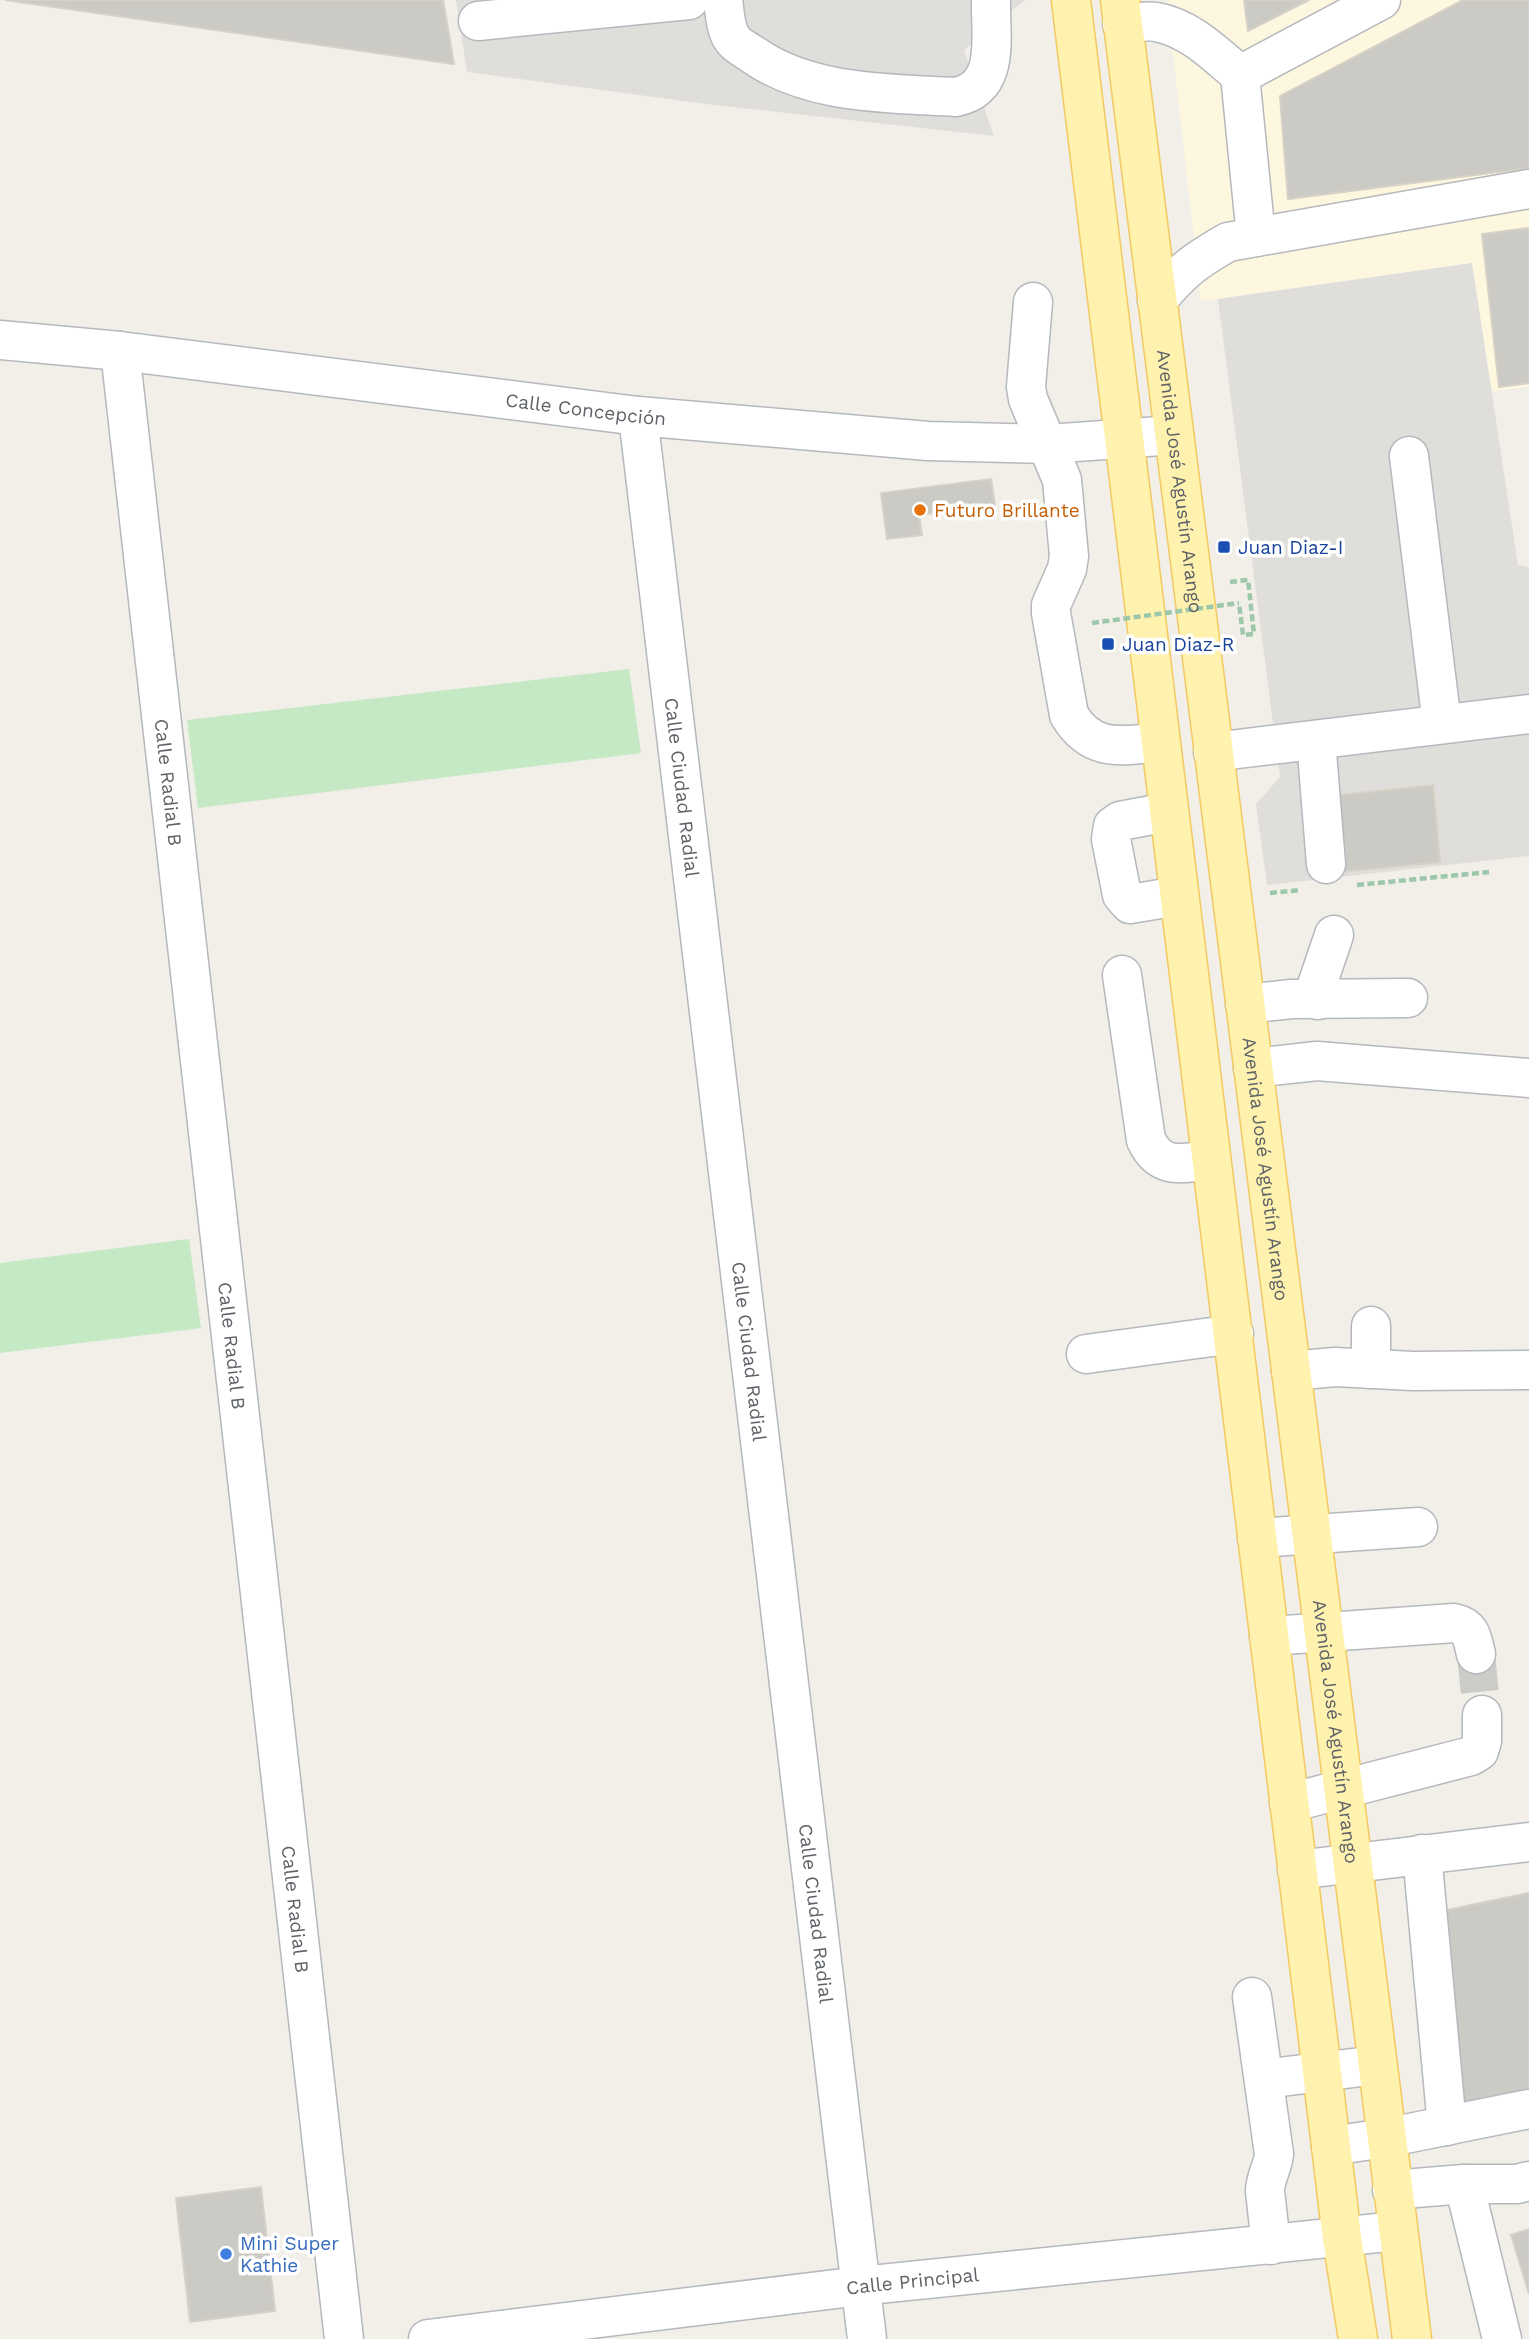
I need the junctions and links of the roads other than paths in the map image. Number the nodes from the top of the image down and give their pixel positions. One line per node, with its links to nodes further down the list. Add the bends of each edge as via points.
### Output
1 (689, 0): 7 (street)
2 (723, 0): 3 (street, via 734,41 793,76 859,91 955,97 970,94 985,79 990,63)
3 (991, 0)
4 (1071, 0): 17 (main road)
5 (1381, 0): 8 (street)
6 (1121, 12): 8 (street, via 1170,26 1201,41); 11 (main road, Avenida José Agustín Arango)
7 (478, 21)
8 (1240, 75): 10 (street)
9 (1529, 189): 10 (street)
10 (1255, 237): 11 (street, via 1228,242 1196,260)
11 (1157, 301): 16 (main road, Avenida José Agustín Arango)
12 (1033, 302): 18 (street, via 1026,387)
13 (0, 340): 14 (street, Calle Concepción)
14 (120, 351): 15 (street, Calle Concepción); 70 (street, Calle Radial B)
15 (638, 416): 18 (street, Calle Concepción, via 928,441); 69 (street, Calle Ciudad Radial)
16 (1174, 435): 17 (street, Calle Concepción); 24 (main road, Avenida José Agustín Arango)
17 (1123, 440): 18 (street, Calle Concepción); 23 (main road)
18 (1048, 444): 23 (street, via 1062,480 1069,556 1051,605 1069,715 1075,725 1110,747)
19 (1409, 456): 21 (street)
20 (1529, 714): 21 (street)
21 (1442, 724): 22 (street)
22 (1316, 740): 24 (street); 26 (street)
23 (1160, 742): 25 (main road)
24 (1213, 752): 32 (main road, Avenida José Agustín Arango)
25 (1168, 812): 27 (main road); 27 (street, via 1120,821 1113,826 1111,839 1126,902)
26 (1326, 863)
27 (1178, 896): 35 (main road)
28 (1335, 935): 31 (street, via 1317,985)
29 (1122, 975): 35 (street, via 1146,1140 1167,1163)
30 (1408, 999): 31 (street)
31 (1318, 1000): 32 (street)
32 (1245, 1004): 33 (main road, Avenida José Agustín Arango)
33 (1253, 1068): 34 (street, via 1317,1061); 41 (main road, Avenida José Agustín Arango)
34 (1529, 1078)
35 (1211, 1160): 37 (main road)
36 (1371, 1326): 39 (street)
37 (1234, 1334): 38 (street); 44 (main road)
38 (1086, 1354)
39 (1371, 1369): 40 (street); 41 (street)
40 (1529, 1370)
41 (1291, 1371): 43 (main road, Avenida José Agustín Arango)
42 (1418, 1527): 43 (street)
43 (1310, 1533): 44 (street); 45 (main road, Avenida José Agustín Arango)
44 (1257, 1538): 46 (main road)
45 (1324, 1632): 46 (street); 47 (street, via 1454,1623 1470,1631); 49 (main road, Avenida José Agustín Arango)
46 (1269, 1636): 50 (main road)
47 (1476, 1654)
48 (1482, 1715): 49 (street, via 1482,1741 1471,1756)
49 (1342, 1789): 50 (street); 53 (main road, Avenida José Agustín Arango)
50 (1289, 1803): 54 (main road)
51 (1529, 1842): 52 (street)
52 (1422, 1854): 53 (street); 60 (street)
53 (1351, 1862): 54 (street); 56 (main road, Avenida José Agustín Arango)
54 (1297, 1870): 57 (main road)
55 (1252, 1997): 58 (street)
56 (1377, 2065): 57 (street); 61 (main road, Avenida José Agustín Arango)
57 (1322, 2071): 58 (street); 62 (main road)
58 (1264, 2079): 68 (street, via 1274,2154 1265,2183)
59 (1529, 2109): 60 (street)
60 (1447, 2126): 61 (street)
61 (1385, 2138): 62 (street); 65 (main road, Avenida José Agustín Arango)
62 (1331, 2146): 67 (main road)
63 (1529, 2181): 64 (street)
64 (1464, 2184): 65 (street); 75 (street)
65 (1392, 2190): 66 (main road, Avenida José Agustín Arango)
66 (1397, 2231): 67 (street, Calle Principal); 74 (main road, Avenida José Agustín Arango)
67 (1342, 2238): 68 (street, Calle Principal); 73 (main road)
68 (1271, 2245): 69 (street, Calle Principal)
69 (860, 2286): 71 (street, Calle Principal); 72 (street, Calle Ciudad Radial)
70 (344, 2339)
71 (428, 2339)
72 (867, 2339)
73 (1358, 2339)
74 (1412, 2339)
75 (1502, 2339)

